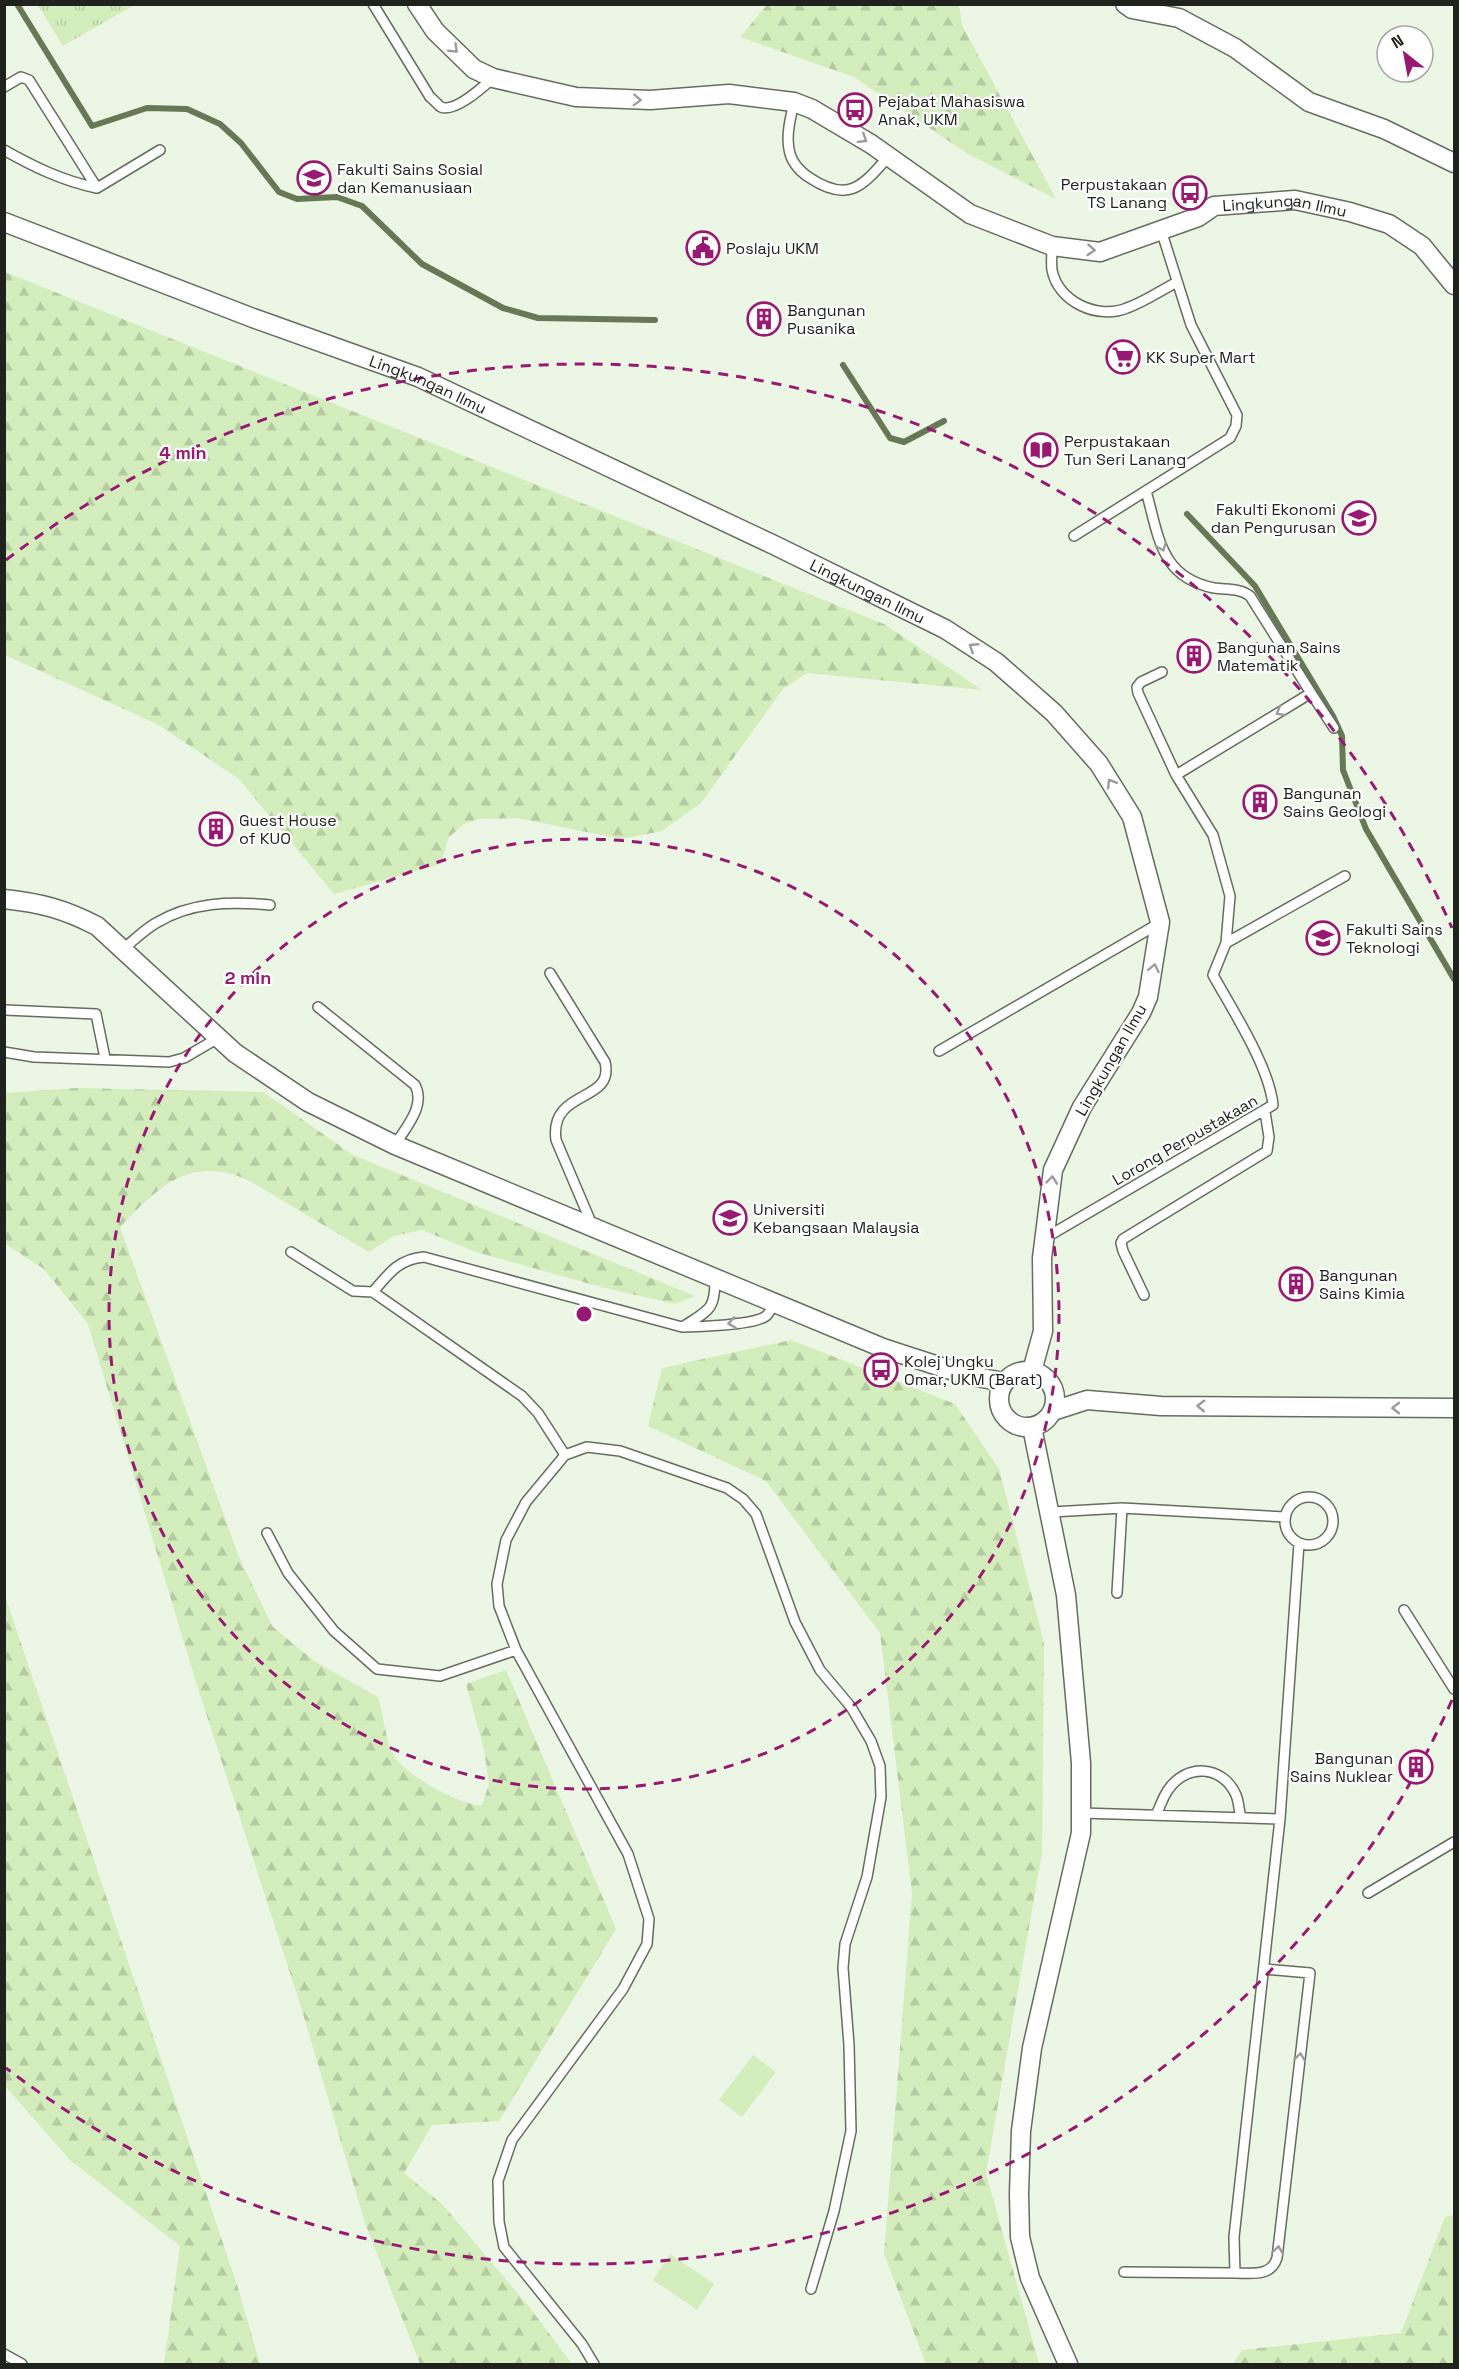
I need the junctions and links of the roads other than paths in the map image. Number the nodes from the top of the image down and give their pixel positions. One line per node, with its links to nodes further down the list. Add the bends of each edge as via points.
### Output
1 (373, 4): 4 (lane, via 430,96 442,107 461,102)
2 (417, 4): 4 (street, Lingkungan Ilmu, one-way to 4, via 442,38 474,69)
3 (1125, 4): 10 (street, via 1132,9 1179,18 1235,48 1309,102 1384,129)
4 (493, 78): 6 (street, Lingkungan Ilmu, one-way to 6, via 576,98 650,100 729,94)
5 (4, 87): 11 (lane, via 21,77 29,80)
6 (794, 102): 9 (street, Lingkungan Ilmu, one-way to 9, via 830,118); 9 (lane, via 788,147 793,162 825,188 840,192 860,185)
7 (4, 150): 11 (lane, via 36,168)
8 (160, 150): 11 (lane)
9 (888, 156): 14 (street, Lingkungan Ilmu, via 970,213)
10 (1455, 163)
11 (97, 188)
12 (4, 222): 26 (street, Lingkungan Ilmu, one-way to 12, via 1132,817 1100,764 1054,713 996,662 945,629 418,377)
13 (1161, 230): 14 (street, Lingkungan Ilmu, one-way to 13, via 1100,252); 15 (lane); 16 (street, Lingkungan Ilmu, via 1197,217 1214,206 1295,200 1389,224 1422,246)
14 (1052, 246): 15 (lane, via 1052,270 1059,287 1071,301 1094,311 1124,310)
15 (1177, 282): 17 (lane, via 1191,325 1237,415 1236,426 1230,438)
16 (1455, 285)
17 (1146, 491): 18 (lane); 20 (lane, one-way to 20, via 1161,549 1174,568 1192,582 1250,596)
18 (1074, 536)
19 (1162, 672): 22 (lane, Lorong Perpustakaan, via 1137,687)
20 (1311, 693): 21 (lane); 22 (lane, one-way to 22)
21 (1334, 728)
22 (1176, 775): 27 (lane, Lorong Perpustakaan, via 1213,835 1230,896)
23 (1345, 876): 27 (lane)
24 (4, 900): 28 (street, via 43,903 71,912 97,926)
25 (270, 905): 28 (lane, via 235,902 198,906 156,922)
26 (1161, 922): 33 (lane); 39 (street, Lingkungan Ilmu, one-way to 26, via 1053,1170 1082,1107 1148,997)
27 (1226, 943): 36 (lane, Lorong Perpustakaan, via 1213,975 1252,1045 1272,1095 1273,1105)
28 (123, 949): 32 (street)
29 (550, 973): 38 (lane, via 605,1062 607,1072 603,1083 558,1113 554,1127)
30 (318, 1007): 37 (lane, via 419,1092 419,1105)
31 (4, 1010): 35 (lane, via 96,1014)
32 (218, 1038): 35 (lane, via 177,1061); 37 (street, via 308,1102)
33 (939, 1051)
34 (4, 1052): 35 (lane, via 34,1057)
35 (105, 1058)
36 (1265, 1112): 39 (lane, Lorong Perpustakaan); 43 (lane, via 1267,1151 1123,1239 1123,1251)
37 (395, 1145): 38 (street)
38 (594, 1229): 41 (street)
39 (1045, 1238): 46 (street, Lingkungan Ilmu, via 1043,1331)
40 (291, 1252): 42 (lane, via 353,1291)
41 (715, 1280): 44 (street); 45 (lane, via 714,1304)
42 (373, 1292): 45 (lane, via 396,1266 409,1258 424,1257); 51 (lane, via 522,1396)
43 (1144, 1295)
44 (774, 1304): 45 (lane, one-way to 45, via 766,1316 757,1320); 47 (street, via 891,1350 966,1375)
45 (682, 1327)
46 (1032, 1371): 47 (street, via 1017,1373); 49 (street, via 1052,1386)
47 (1004, 1382): 50 (street, via 998,1400 1006,1419 1013,1425)
48 (1455, 1408): 49 (street, one-way to 49, via 1161,1406 1087,1400)
49 (1053, 1411): 50 (street, via 1042,1424)
50 (1032, 1427): 53 (street)
51 (566, 1455): 59 (lane, via 526,1502 506,1540 497,1584 499,1606); 70 (lane, via 587,1447 620,1451 727,1488 743,1498 756,1514 795,1622 815,1661 851,1707 880,1766 881,1797 867,1877 845,1944 843,1968 851,2131 834,2211)
52 (1122, 1508): 53 (lane); 54 (lane); 57 (lane)
53 (1052, 1512): 61 (street, via 1068,1618)
54 (1285, 1517): 56 (lane, via 1288,1533); 56 (lane, via 1293,1504 1307,1497 1322,1501 1332,1513 1332,1529 1322,1541)
55 (267, 1533): 59 (lane, via 288,1573 334,1631 376,1669 440,1676)
56 (1299, 1543): 64 (lane)
57 (1117, 1593)
58 (1404, 1610): 60 (lane)
59 (516, 1650): 73 (lane, via 628,1854 649,1919 647,1944 623,1989 512,2140 498,2181 504,2247)
60 (1455, 1689)
61 (1082, 1813): 62 (lane); 74 (street, via 1081,1833 1032,2048 1021,2131 1019,2194 1020,2236 1030,2278)
62 (1156, 1815): 63 (lane); 63 (lane, via 1169,1789 1188,1772 1199,1770 1212,1772 1226,1782 1236,1795)
63 (1241, 1818): 64 (lane)
64 (1280, 1820): 67 (lane)
65 (1455, 1842): 66 (lane)
66 (1368, 1893)
67 (1265, 1969): 69 (lane, via 1234,2237); 69 (lane, one-way to 67, via 1269,2272 1277,2258 1310,1973)
68 (1125, 2272): 69 (lane)
69 (1235, 2273)
70 (811, 2289)
71 (4, 2354): 72 (lane)
72 (21, 2364)
73 (594, 2364)
74 (1068, 2364)

